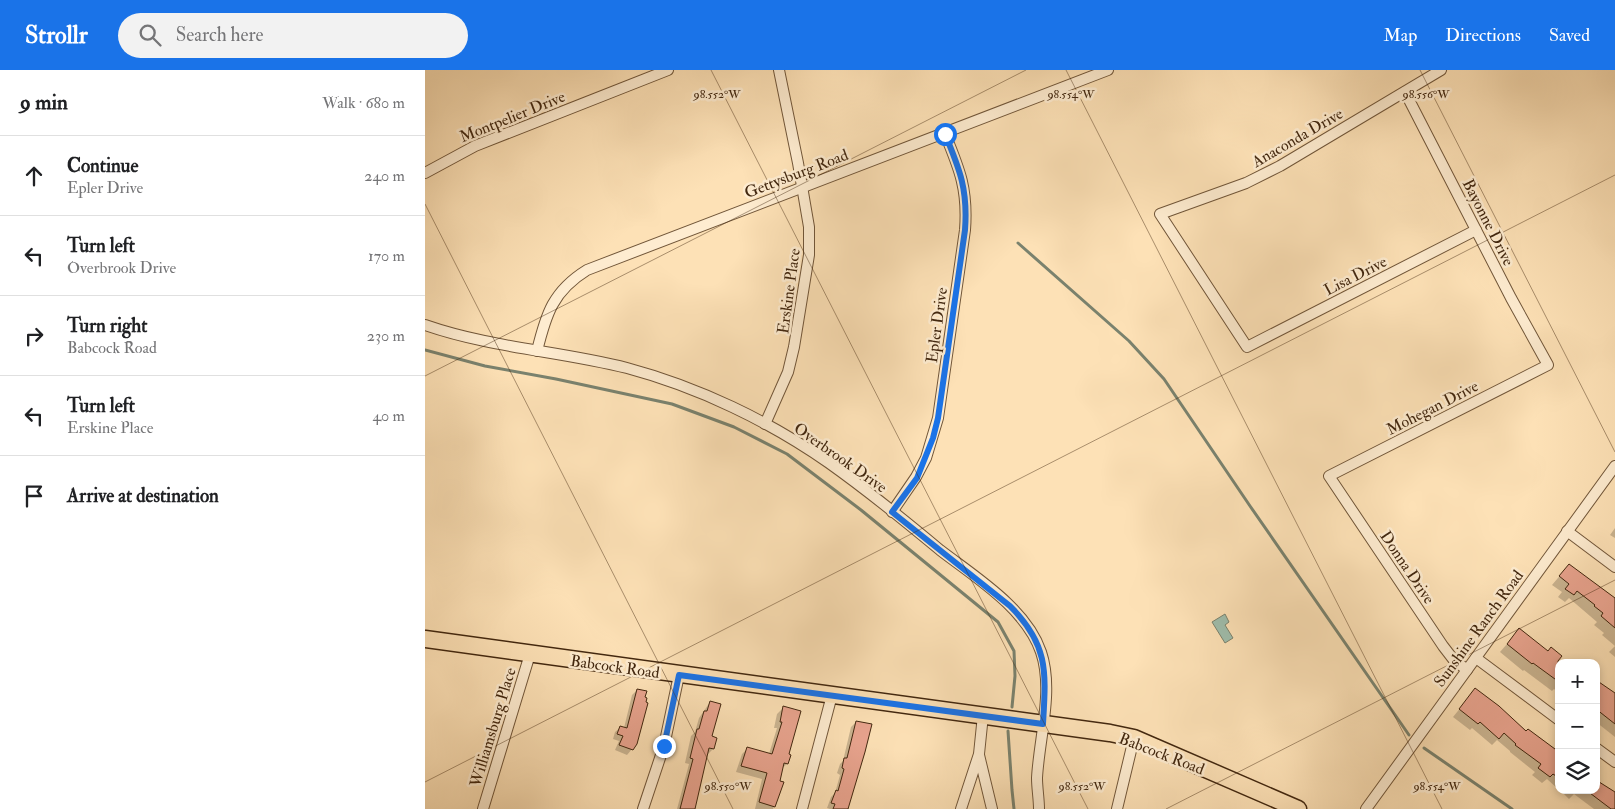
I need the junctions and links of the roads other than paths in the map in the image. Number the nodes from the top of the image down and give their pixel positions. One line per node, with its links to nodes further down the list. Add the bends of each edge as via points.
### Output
1 (668, 70): 7 (street, Montpelier Drive, via 475,146)
2 (779, 70): 8 (street, Erskine Place)
3 (1108, 70): 6 (street, Gettysburg Road)
4 (1441, 70): 5 (street, Anaconda Drive)
5 (1405, 92): 9 (street, Bayonne Drive); 11 (street, Anaconda Drive, via 1246,183 1160,214)
6 (945, 134): 8 (street, Gettysburg Road); 17 (street, Epler Drive, via 964,187 965,230 933,438 917,478)
7 (425, 173)
8 (802, 187): 12 (street, Gettysburg Road, via 587,270 574,278 551,305); 14 (street, Erskine Place, via 809,227 809,255 795,347 788,372)
9 (1476, 230): 11 (street, Lisa Drive); 13 (street, Bayonne Drive)
10 (425, 325): 12 (street, Overbrook Drive, via 485,343)
11 (1247, 348)
12 (537, 351): 14 (street, Overbrook Drive, via 628,368 679,385)
13 (1547, 365): 16 (street, Mohegan Drive)
14 (765, 424): 17 (street, Overbrook Drive, via 829,463)
15 (1615, 466): 18 (street, Sunshine Ranch Road)
16 (1329, 476): 23 (street, Donna Drive, via 1443,646)
17 (892, 512): 28 (street, Overbrook Drive, via 1010,606 1025,623 1037,643 1043,662 1046,681)
18 (1567, 531): 19 (street); 22 (street, Sunshine Ranch Road)
19 (1615, 566)
20 (425, 639): 21 (main road, Babcock Road)
21 (530, 654): 24 (main road, Babcock Road); 34 (street, Williamsburg Place)
22 (1476, 658): 23 (street, Sunshine Ranch Road); 27 (street)
23 (1467, 670): 41 (street, Sunshine Ranch Road)
24 (679, 675): 25 (main road, Babcock Road); 35 (street, via 664,746)
25 (832, 695): 26 (main road, Babcock Road); 36 (street)
26 (983, 715): 28 (main road, Babcock Road); 31 (street)
27 (1555, 717)
28 (1043, 724): 29 (main road, Babcock Road); 39 (street, Overbrook Drive, via 1037,779)
29 (1134, 738): 33 (main road, Babcock Road); 40 (street)
30 (1597, 749): 32 (street)
31 (979, 754): 37 (street); 38 (street)
32 (1615, 762)
33 (1288, 807)
34 (483, 809)
35 (643, 809)
36 (802, 809)
37 (961, 809)
38 (992, 809)
39 (1039, 809)
40 (1117, 809)
41 (1366, 809)

